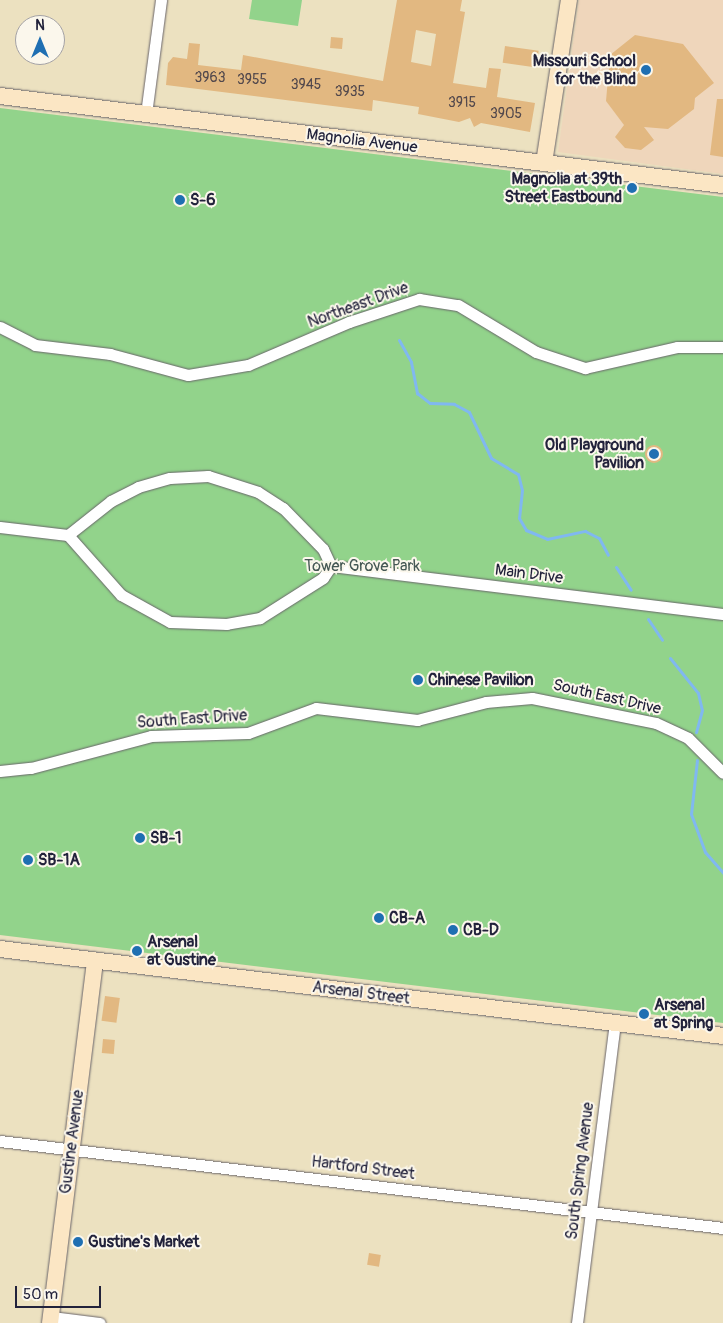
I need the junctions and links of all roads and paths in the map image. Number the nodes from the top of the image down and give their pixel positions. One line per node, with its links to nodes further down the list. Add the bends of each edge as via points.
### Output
1 (160, 0): 4 (street)
2 (569, 0): 5 (street)
3 (0, 96): 4 (street, Magnolia Avenue)
4 (146, 114): 5 (street, Magnolia Avenue)
5 (544, 163): 6 (street, Magnolia Avenue)
6 (723, 185)
7 (0, 327): 8 (street, Northeast Drive, via 34,345 110,354 188,375 248,365 349,322 419,299 458,304 536,352 585,368 677,347)
8 (723, 347)
9 (0, 527): 10 (street)
10 (68, 536): 11 (street, via 96,571 136,605 170,622 197,626 260,618 290,602); 11 (street, via 111,501 138,488 170,478 208,476 258,492 284,508 323,549)
11 (332, 566): 12 (street, Main Drive)
12 (723, 614)
13 (0, 770): 14 (street, South East Drive, via 31,768 151,736 248,733 316,708 416,720 486,702 532,698 656,723 688,738)
14 (723, 773)
15 (0, 949): 16 (street, Arsenal Street)
16 (95, 961): 17 (street, Arsenal Street); 20 (street, Gustine Avenue)
17 (615, 1023): 18 (street, Arsenal Street); 21 (street, South Spring Avenue)
18 (723, 1036)
19 (0, 1141): 20 (street, Hartford Street)
20 (71, 1149): 21 (street, Hartford Street); 23 (street, Gustine Avenue)
21 (591, 1212): 22 (street, Hartford Street); 25 (street, South Spring Avenue)
22 (723, 1228)
23 (50, 1320): 24 (street)
24 (100, 1323)
25 (577, 1323)

